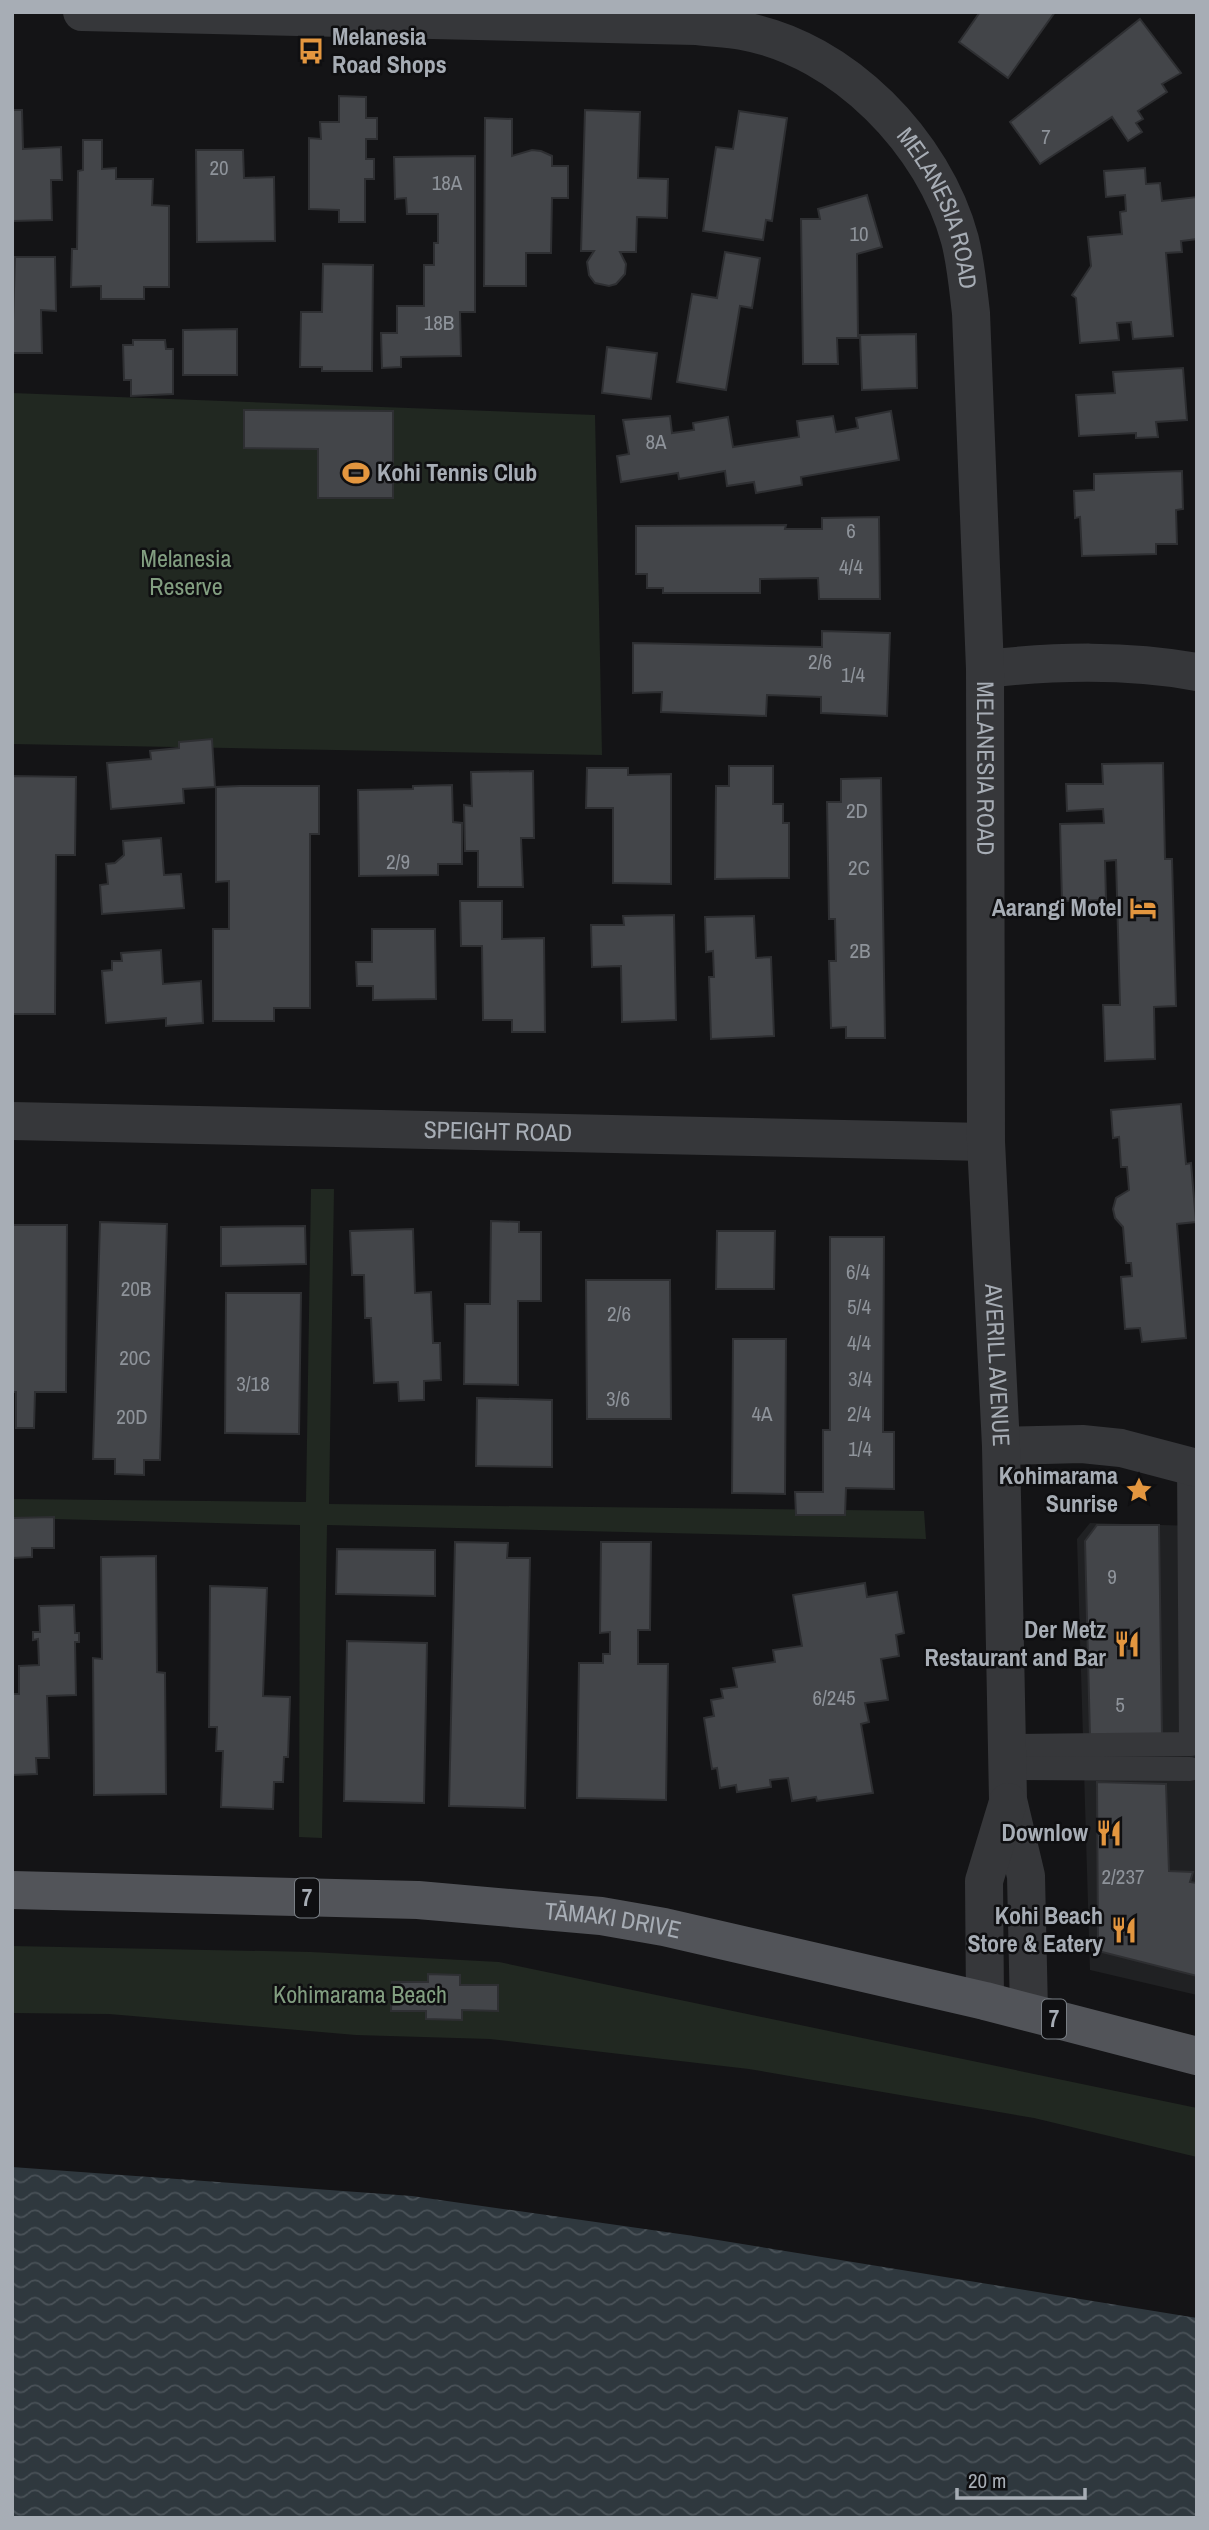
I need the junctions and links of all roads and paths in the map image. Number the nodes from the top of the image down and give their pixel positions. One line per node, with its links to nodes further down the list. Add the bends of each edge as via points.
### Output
1 (82, 12): 2 (street, MELANESIA ROAD, via 696,26 745,31 824,62 895,121 944,196 959,237 971,313)
2 (985, 669): 3 (street, via 1069,661); 5 (street, MELANESIA ROAD)
3 (1197, 672)
4 (12, 1121): 5 (street, SPEIGHT ROAD)
5 (986, 1142): 6 (street, AVERILL AVENUE)
6 (1001, 1446): 7 (street, via 1121,1448); 9 (street, AVERILL AVENUE)
7 (1193, 1467): 9 (lane, via 1191,1744)
8 (1190, 1769): 9 (lane)
9 (1007, 1771): 11 (street, AVERILL AVENUE, via 984,1881); 12 (street, AVERILL AVENUE, via 1026,1876)
10 (12, 1890): 11 (main road, TĀMAKI DRIVE / 7, via 418,1900 601,1916)
11 (985, 2001): 12 (main road, TĀMAKI DRIVE / 7)
12 (1029, 2012): 13 (main road, TĀMAKI DRIVE / 7)
13 (1197, 2056)

